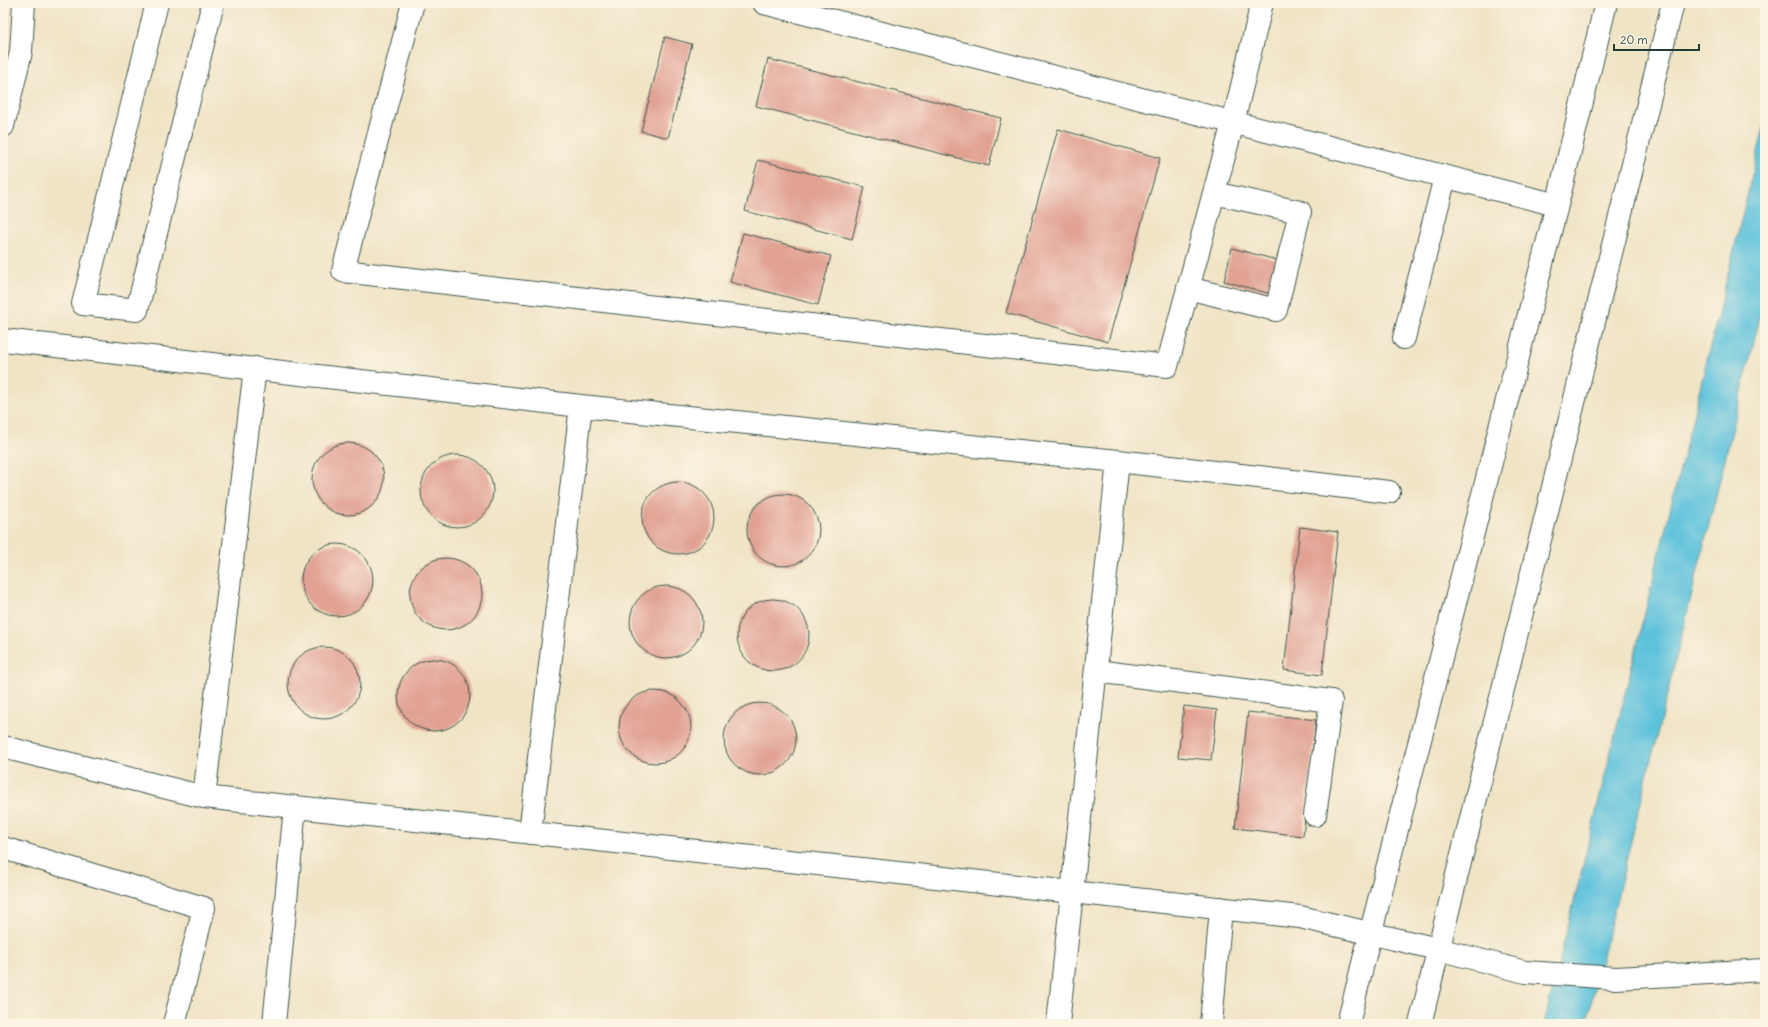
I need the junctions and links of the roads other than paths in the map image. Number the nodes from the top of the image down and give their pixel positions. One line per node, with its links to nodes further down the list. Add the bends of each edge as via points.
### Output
1 (24, 3): 10 (street, via 20,52)
2 (157, 3): 3 (street, via 83,304 137,310)
3 (213, 3)
4 (413, 3): 14 (street, via 343,271 1167,366)
5 (764, 3): 9 (street)
6 (1262, 3): 9 (street)
7 (1606, 3): 13 (street)
8 (1673, 3): 31 (street)
9 (1233, 123): 11 (street); 12 (street)
10 (3, 126)
11 (1445, 177): 13 (street); 15 (street)
12 (1214, 193): 14 (street); 14 (street, via 1300,212 1276,310)
13 (1557, 205): 30 (street)
14 (1188, 288)
15 (1404, 338)
16 (3, 340): 17 (street)
17 (255, 368): 18 (street); 23 (street)
18 (581, 406): 19 (street); 26 (street)
19 (1118, 461): 20 (street); 21 (street)
20 (1389, 492)
21 (1096, 671): 25 (street, via 1331,701); 28 (street)
22 (3, 746): 23 (street)
23 (204, 797): 24 (street)
24 (295, 807): 26 (street); 34 (street)
25 (1315, 815)
26 (530, 833): 28 (street)
27 (3, 848): 33 (street, via 204,908)
28 (1073, 892): 29 (street); 35 (street)
29 (1221, 908): 30 (street, via 1300,917); 36 (street)
30 (1370, 935): 31 (street); 37 (street)
31 (1438, 949): 32 (street, via 1525,972 1616,978); 38 (street)
32 (1765, 970)
33 (174, 1024)
34 (274, 1024)
35 (1058, 1024)
36 (1211, 1024)
37 (1348, 1024)
38 (1420, 1024)

